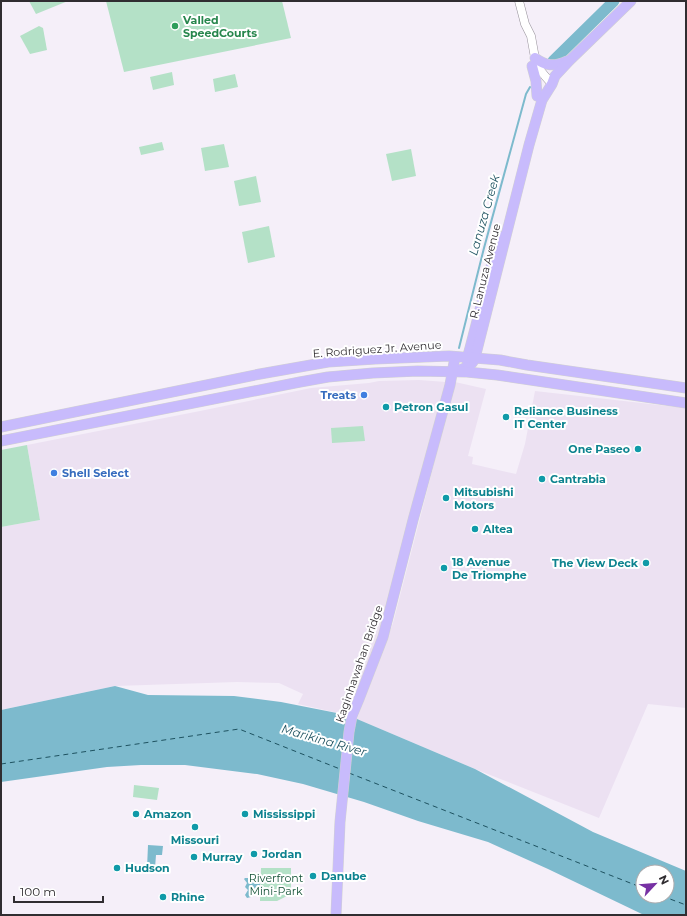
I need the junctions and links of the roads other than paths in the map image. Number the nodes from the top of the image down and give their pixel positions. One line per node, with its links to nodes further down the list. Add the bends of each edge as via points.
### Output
1 (519, 1): 4 (street, via 531,36)
2 (631, 1): 3 (main road, R. Lanuza Avenue)
3 (569, 61): 4 (main road, via 558,65); 5 (main road, R. Lanuza Avenue)
4 (534, 62): 5 (street); 6 (main road)
5 (550, 82): 6 (main road, R. Lanuza Avenue); 8 (main road, R. Lanuza Avenue, via 536,118)
6 (537, 96): 8 (main road, R. Lanuza Avenue, via 524,139)
7 (455, 357): 8 (main road, E. Rodriguez Jr. Avenue); 9 (main road, Kaginhawahan Bridge); 15 (main road, E. Rodriguez Jr. Avenue, via 328,362)
8 (471, 361): 9 (main road); 10 (main road); 11 (main road, E. Rodriguez Jr. Avenue, via 500,360)
9 (453, 372): 10 (main road); 16 (main road, via 418,371 328,377); 17 (main road, Kaginhawahan Bridge, via 383,637 352,716 340,822)
10 (478, 374): 13 (main road)
11 (650, 382): 12 (main road, E. Rodriguez Jr. Avenue); 13 (main road)
12 (686, 388)
13 (647, 397): 14 (main road)
14 (686, 403)
15 (1, 427)
16 (1, 441)
17 (336, 915)

